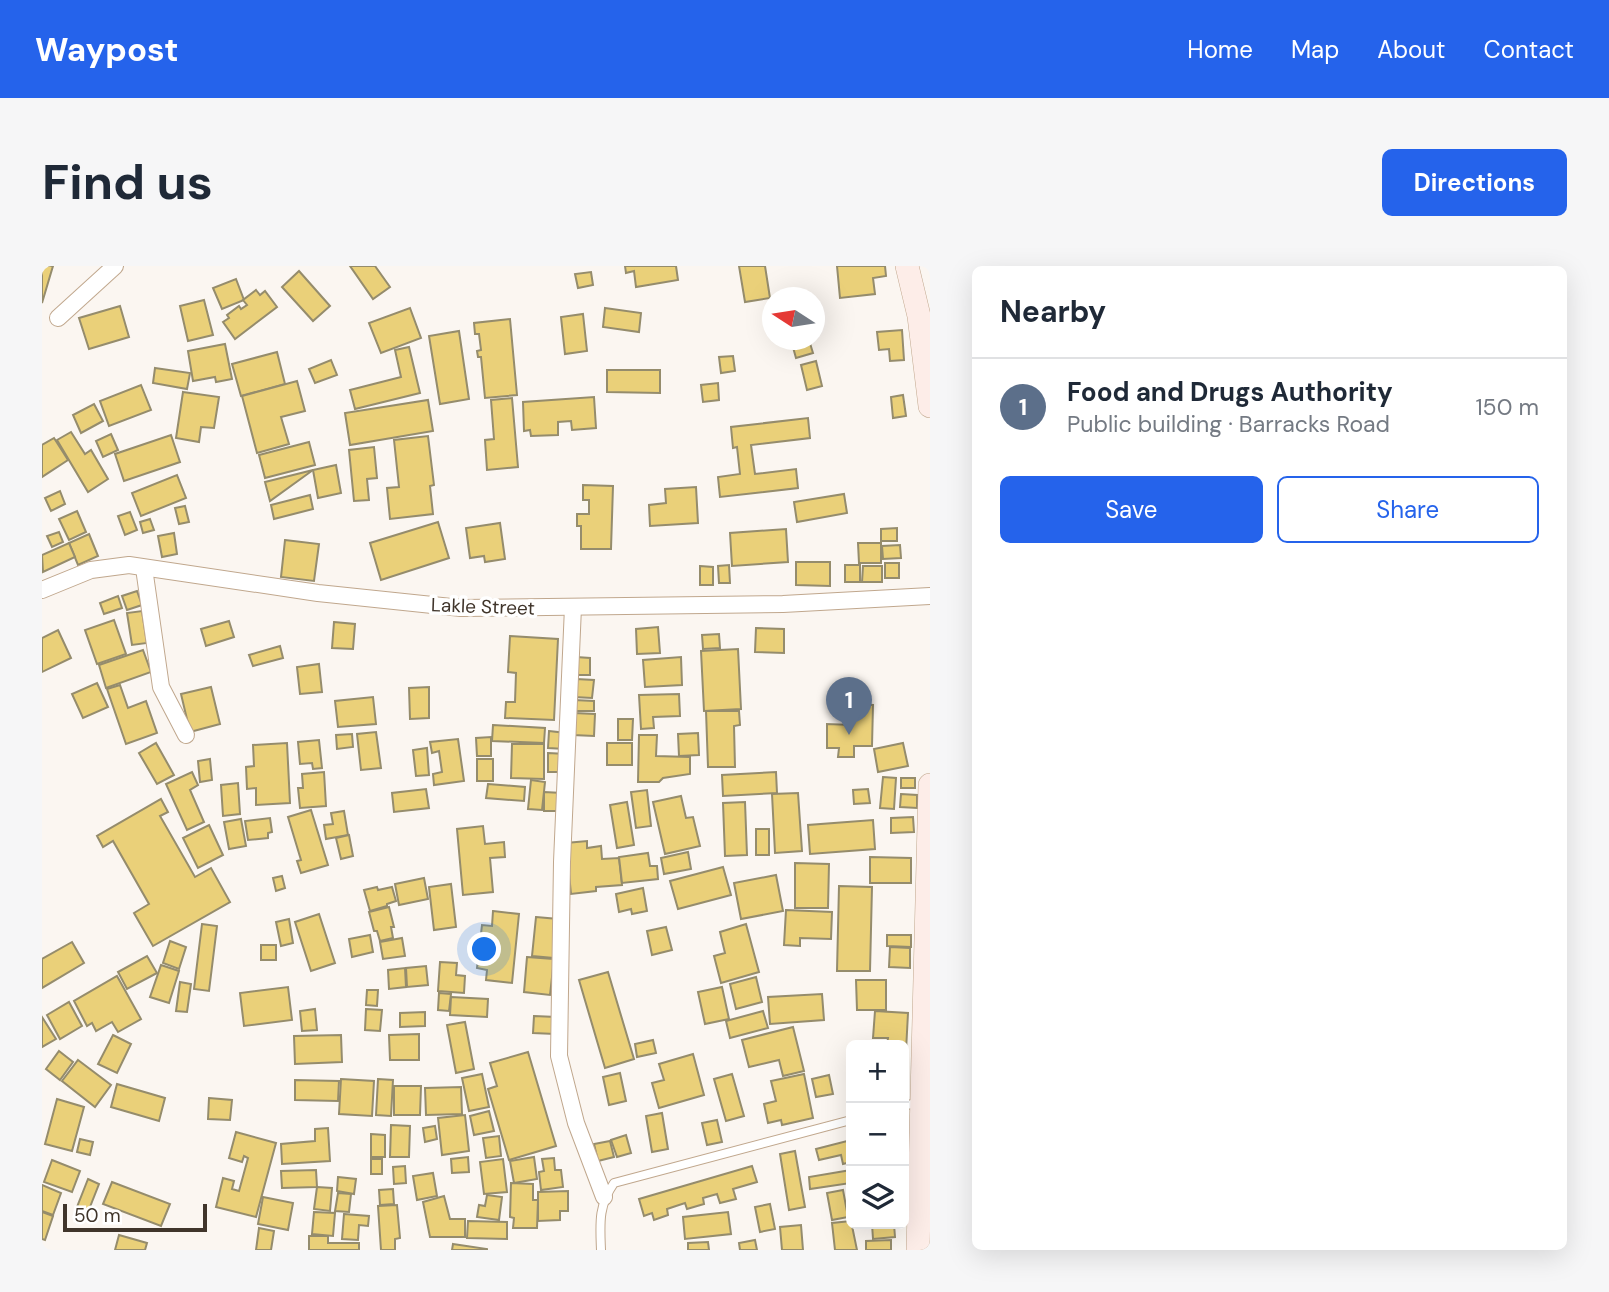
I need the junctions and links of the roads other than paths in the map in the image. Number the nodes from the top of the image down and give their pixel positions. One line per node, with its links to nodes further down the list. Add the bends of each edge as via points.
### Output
1 (115, 266): 3 (street)
2 (907, 266): 4 (street, via 919,316)
3 (58, 318)
4 (930, 406)
5 (144, 569): 6 (street, Lakle Street, via 110,566); 8 (street, Lakle Street, via 461,608); 9 (street, via 161,687)
6 (42, 590)
7 (930, 596): 8 (street, Lakle Street)
8 (573, 607): 13 (street, via 559,1056 576,1123)
9 (186, 735)
10 (930, 785): 11 (street)
11 (919, 1113): 15 (street)
12 (846, 1121): 13 (lane, via 614,1184)
13 (604, 1197): 14 (lane)
14 (601, 1250)
15 (918, 1250)

